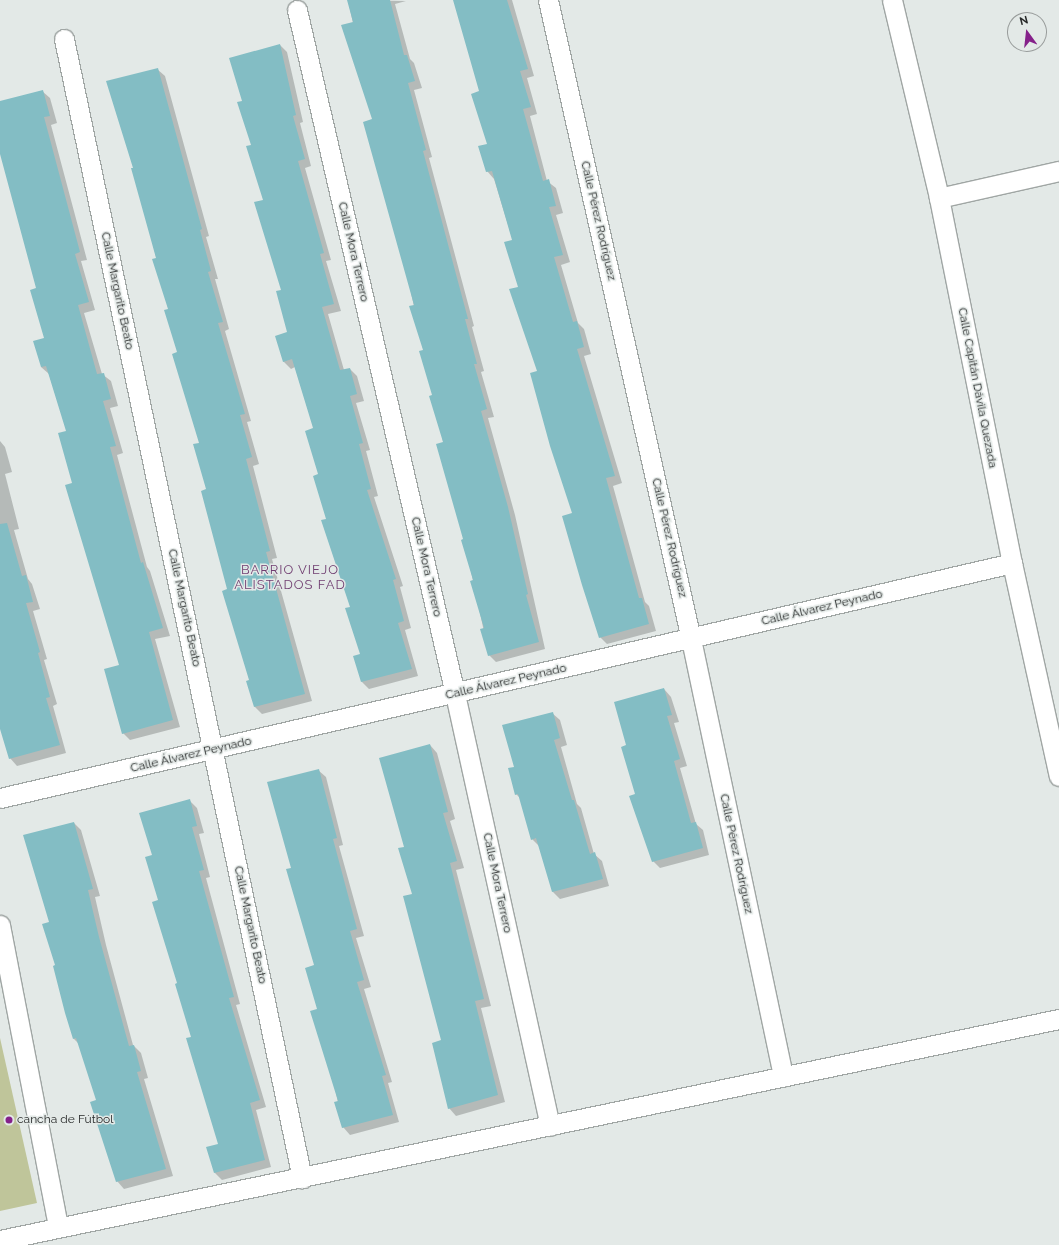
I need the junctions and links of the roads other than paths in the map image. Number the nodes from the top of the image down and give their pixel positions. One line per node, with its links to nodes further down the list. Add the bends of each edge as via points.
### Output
1 (548, 0): 8 (lane, Calle Pérez Rodríguez)
2 (892, 0): 6 (lane, Calle Capitán Dávila Quezada)
3 (297, 10): 9 (lane, Calle Mora Terrero)
4 (64, 38): 10 (lane, Calle Margarito Beato)
5 (1059, 171): 6 (lane)
6 (939, 198): 7 (lane, Calle Capitán Dávila Quezada)
7 (1012, 563): 8 (lane, Calle Álvarez Peynado); 11 (lane, Calle Capitán Dávila Quezada)
8 (691, 639): 9 (lane, Calle Álvarez Peynado); 15 (lane, Calle Pérez Rodríguez)
9 (455, 694): 10 (lane, Calle Álvarez Peynado); 16 (lane, Calle Mora Terrero)
10 (213, 750): 12 (lane, Calle Álvarez Peynado); 17 (lane, Calle Margarito Beato)
11 (1059, 776)
12 (0, 798)
13 (0, 925): 18 (lane)
14 (1059, 1019): 15 (lane)
15 (783, 1076): 16 (lane)
16 (550, 1126): 17 (lane)
17 (302, 1178): 18 (lane)
18 (58, 1227): 19 (lane)
19 (0, 1240)

